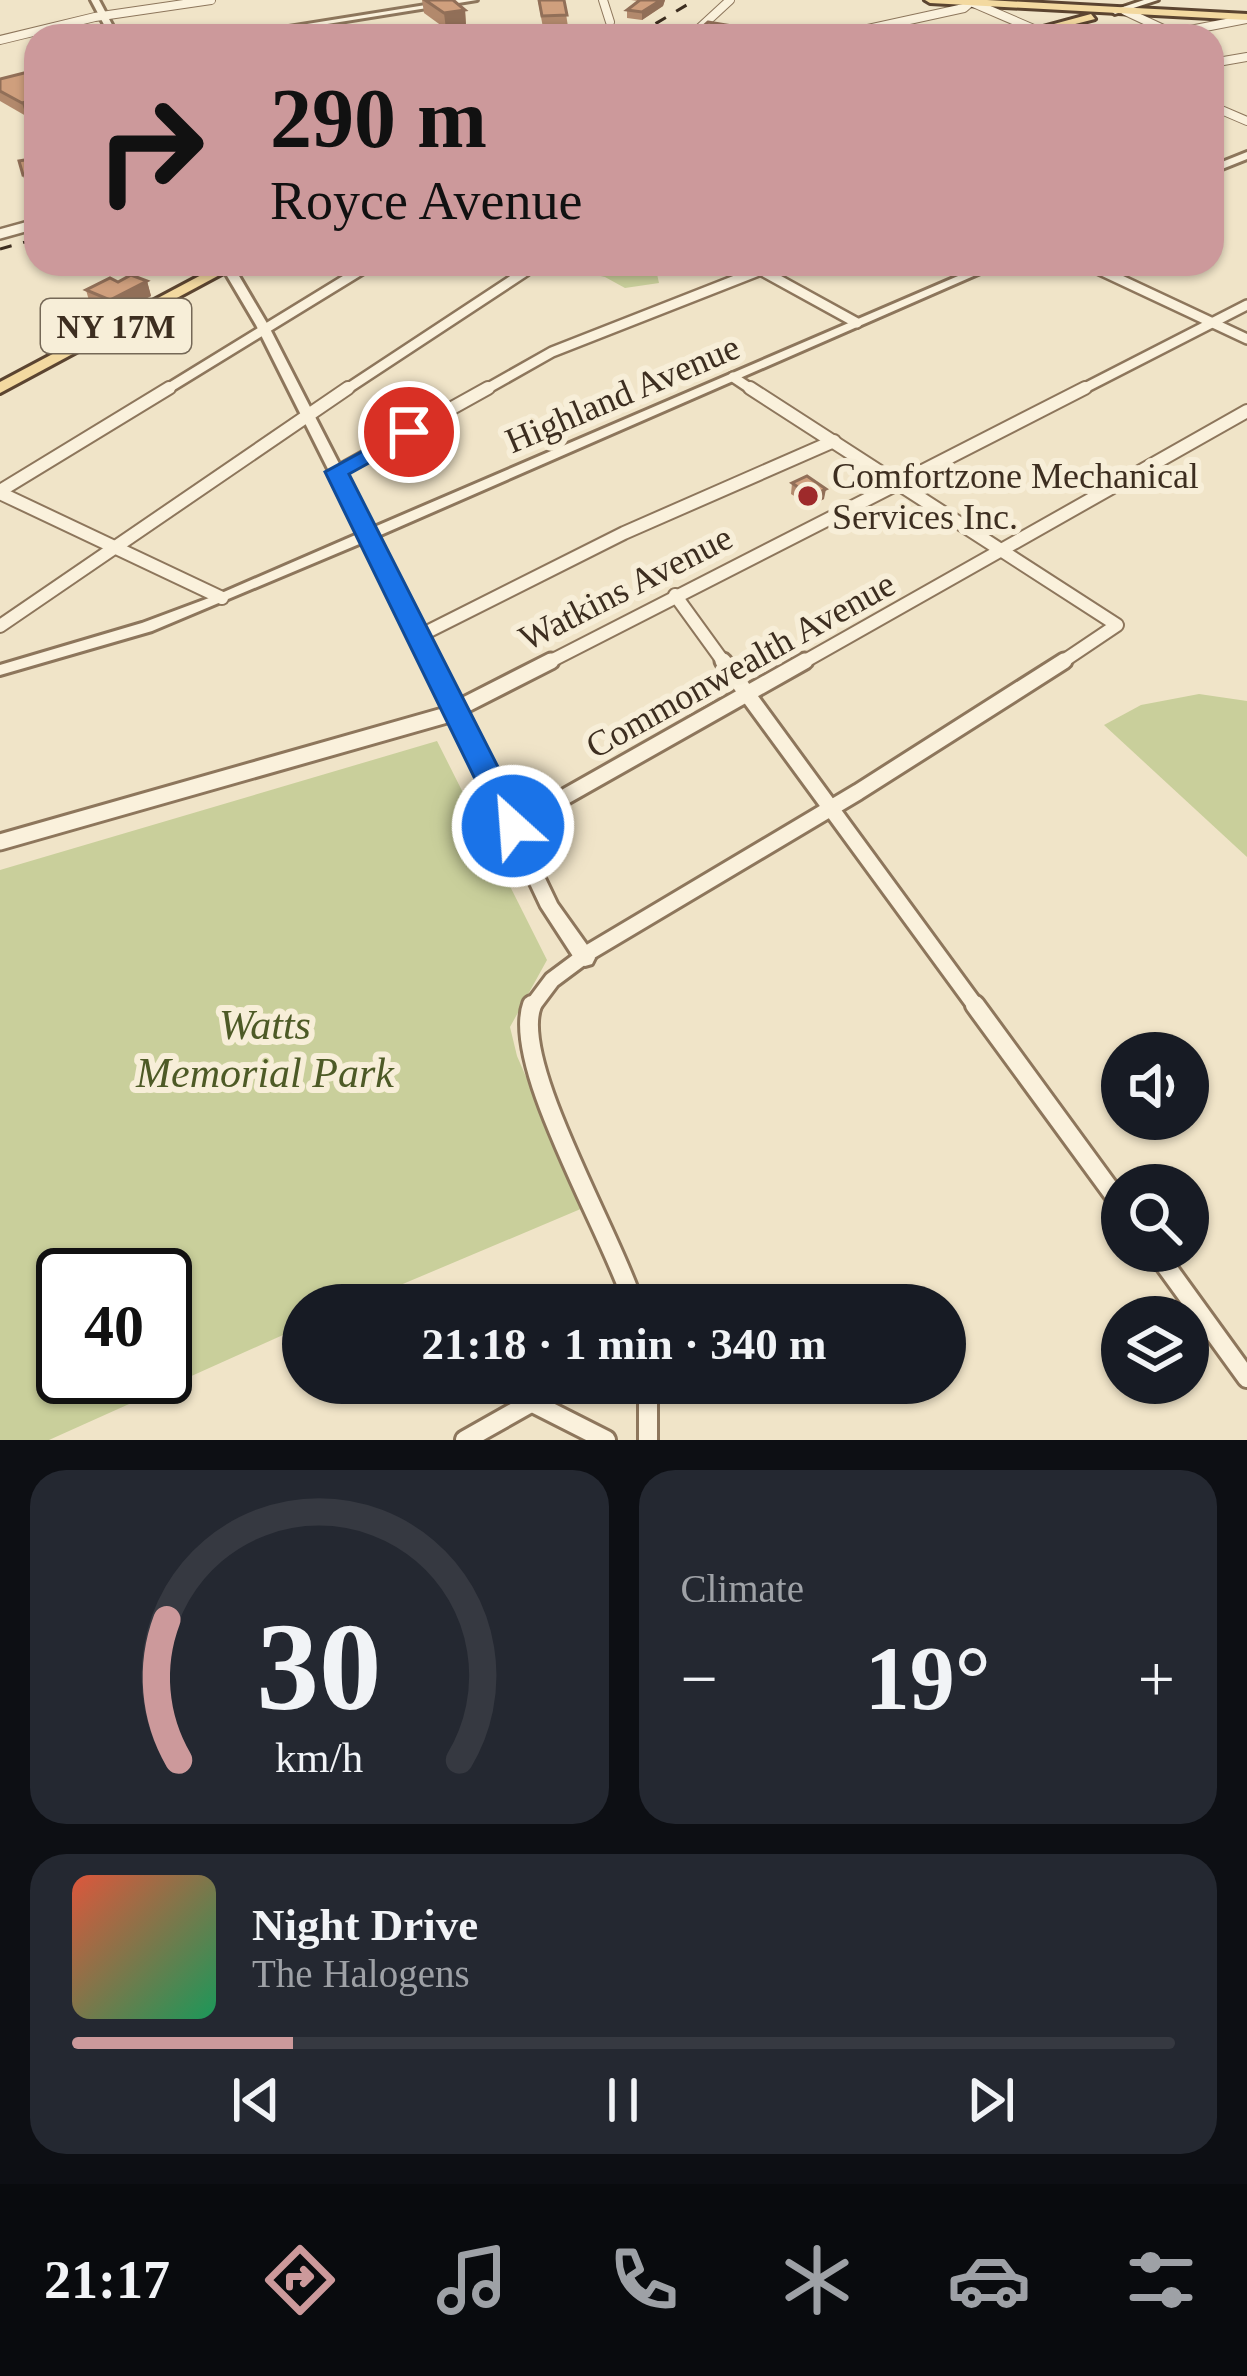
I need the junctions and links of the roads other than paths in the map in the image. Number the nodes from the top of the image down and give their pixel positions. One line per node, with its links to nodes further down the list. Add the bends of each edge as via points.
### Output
1 (95, 0): 10 (street)
2 (211, 0): 10 (street)
3 (473, 0): 17 (street)
4 (604, 0): 12 (street)
5 (730, 0): 18 (street)
6 (930, 0): 8 (main road)
7 (1154, 0): 9 (main road)
8 (971, 2): 9 (main road); 19 (street); 20 (street)
9 (1120, 11): 11 (main road); 21 (main road); 22 (street)
10 (104, 16): 15 (street); 16 (street)
11 (1247, 18): 13 (street)
12 (610, 22)
13 (1228, 22): 23 (street); 24 (street)
14 (0, 24): 25 (street)
15 (69, 24)
16 (108, 24)
17 (315, 24)
18 (704, 24)
19 (891, 24)
20 (1021, 24)
21 (1066, 24)
22 (1151, 24)
23 (1218, 24)
24 (1247, 32)
25 (4, 39)
26 (209, 276): 40 (main road, NY 17M)
27 (235, 276): 37 (street)
28 (351, 276): 37 (street)
29 (518, 276): 42 (street)
30 (734, 276): 44 (street, via 553,352)
31 (771, 276): 36 (street)
32 (967, 276): 36 (street, Highland Avenue)
33 (1113, 276): 35 (street)
34 (1247, 304): 35 (street, Watkins Avenue)
35 (1212, 322): 38 (street); 45 (street, Watkins Avenue)
36 (857, 323): 39 (street, Highland Avenue)
37 (264, 329): 42 (street); 46 (street)
38 (1247, 339)
39 (733, 377): 43 (street); 47 (street, Highland Avenue)
40 (0, 388)
41 (1247, 411): 49 (street, Commonwealth Avenue)
42 (308, 416): 44 (street); 48 (street)
43 (834, 440): 45 (street); 53 (street)
44 (337, 472): 47 (street)
45 (898, 482): 49 (street); 50 (street, Watkins Avenue)
46 (0, 492): 48 (street)
47 (367, 536): 51 (street, Highland Avenue); 53 (street)
48 (114, 547): 51 (street); 52 (street)
49 (1002, 549): 55 (street, Commonwealth Avenue); 57 (street, via 1118,626)
50 (674, 596): 55 (street); 56 (street, Watkins Avenue)
51 (222, 598): 54 (street, Highland Avenue)
52 (0, 626)
53 (419, 636): 56 (street)
54 (0, 670)
55 (749, 694): 57 (street); 58 (street, Commonwealth Avenue)
56 (455, 707): 58 (street); 59 (street, Watkins Avenue)
57 (832, 808): 60 (street); 61 (street)
58 (513, 826): 60 (street, via 550,907)
59 (0, 842)
60 (585, 958): 63 (street, via 540,991 524,1037)
61 (1101, 1177)
62 (1169, 1272): 64 (street)
63 (628, 1284)
64 (1247, 1378)
65 (531, 1404): 68 (street)
66 (535, 1404): 69 (street)
67 (648, 1404): 70 (street)
68 (465, 1440)
69 (606, 1440)
70 (648, 1440)

